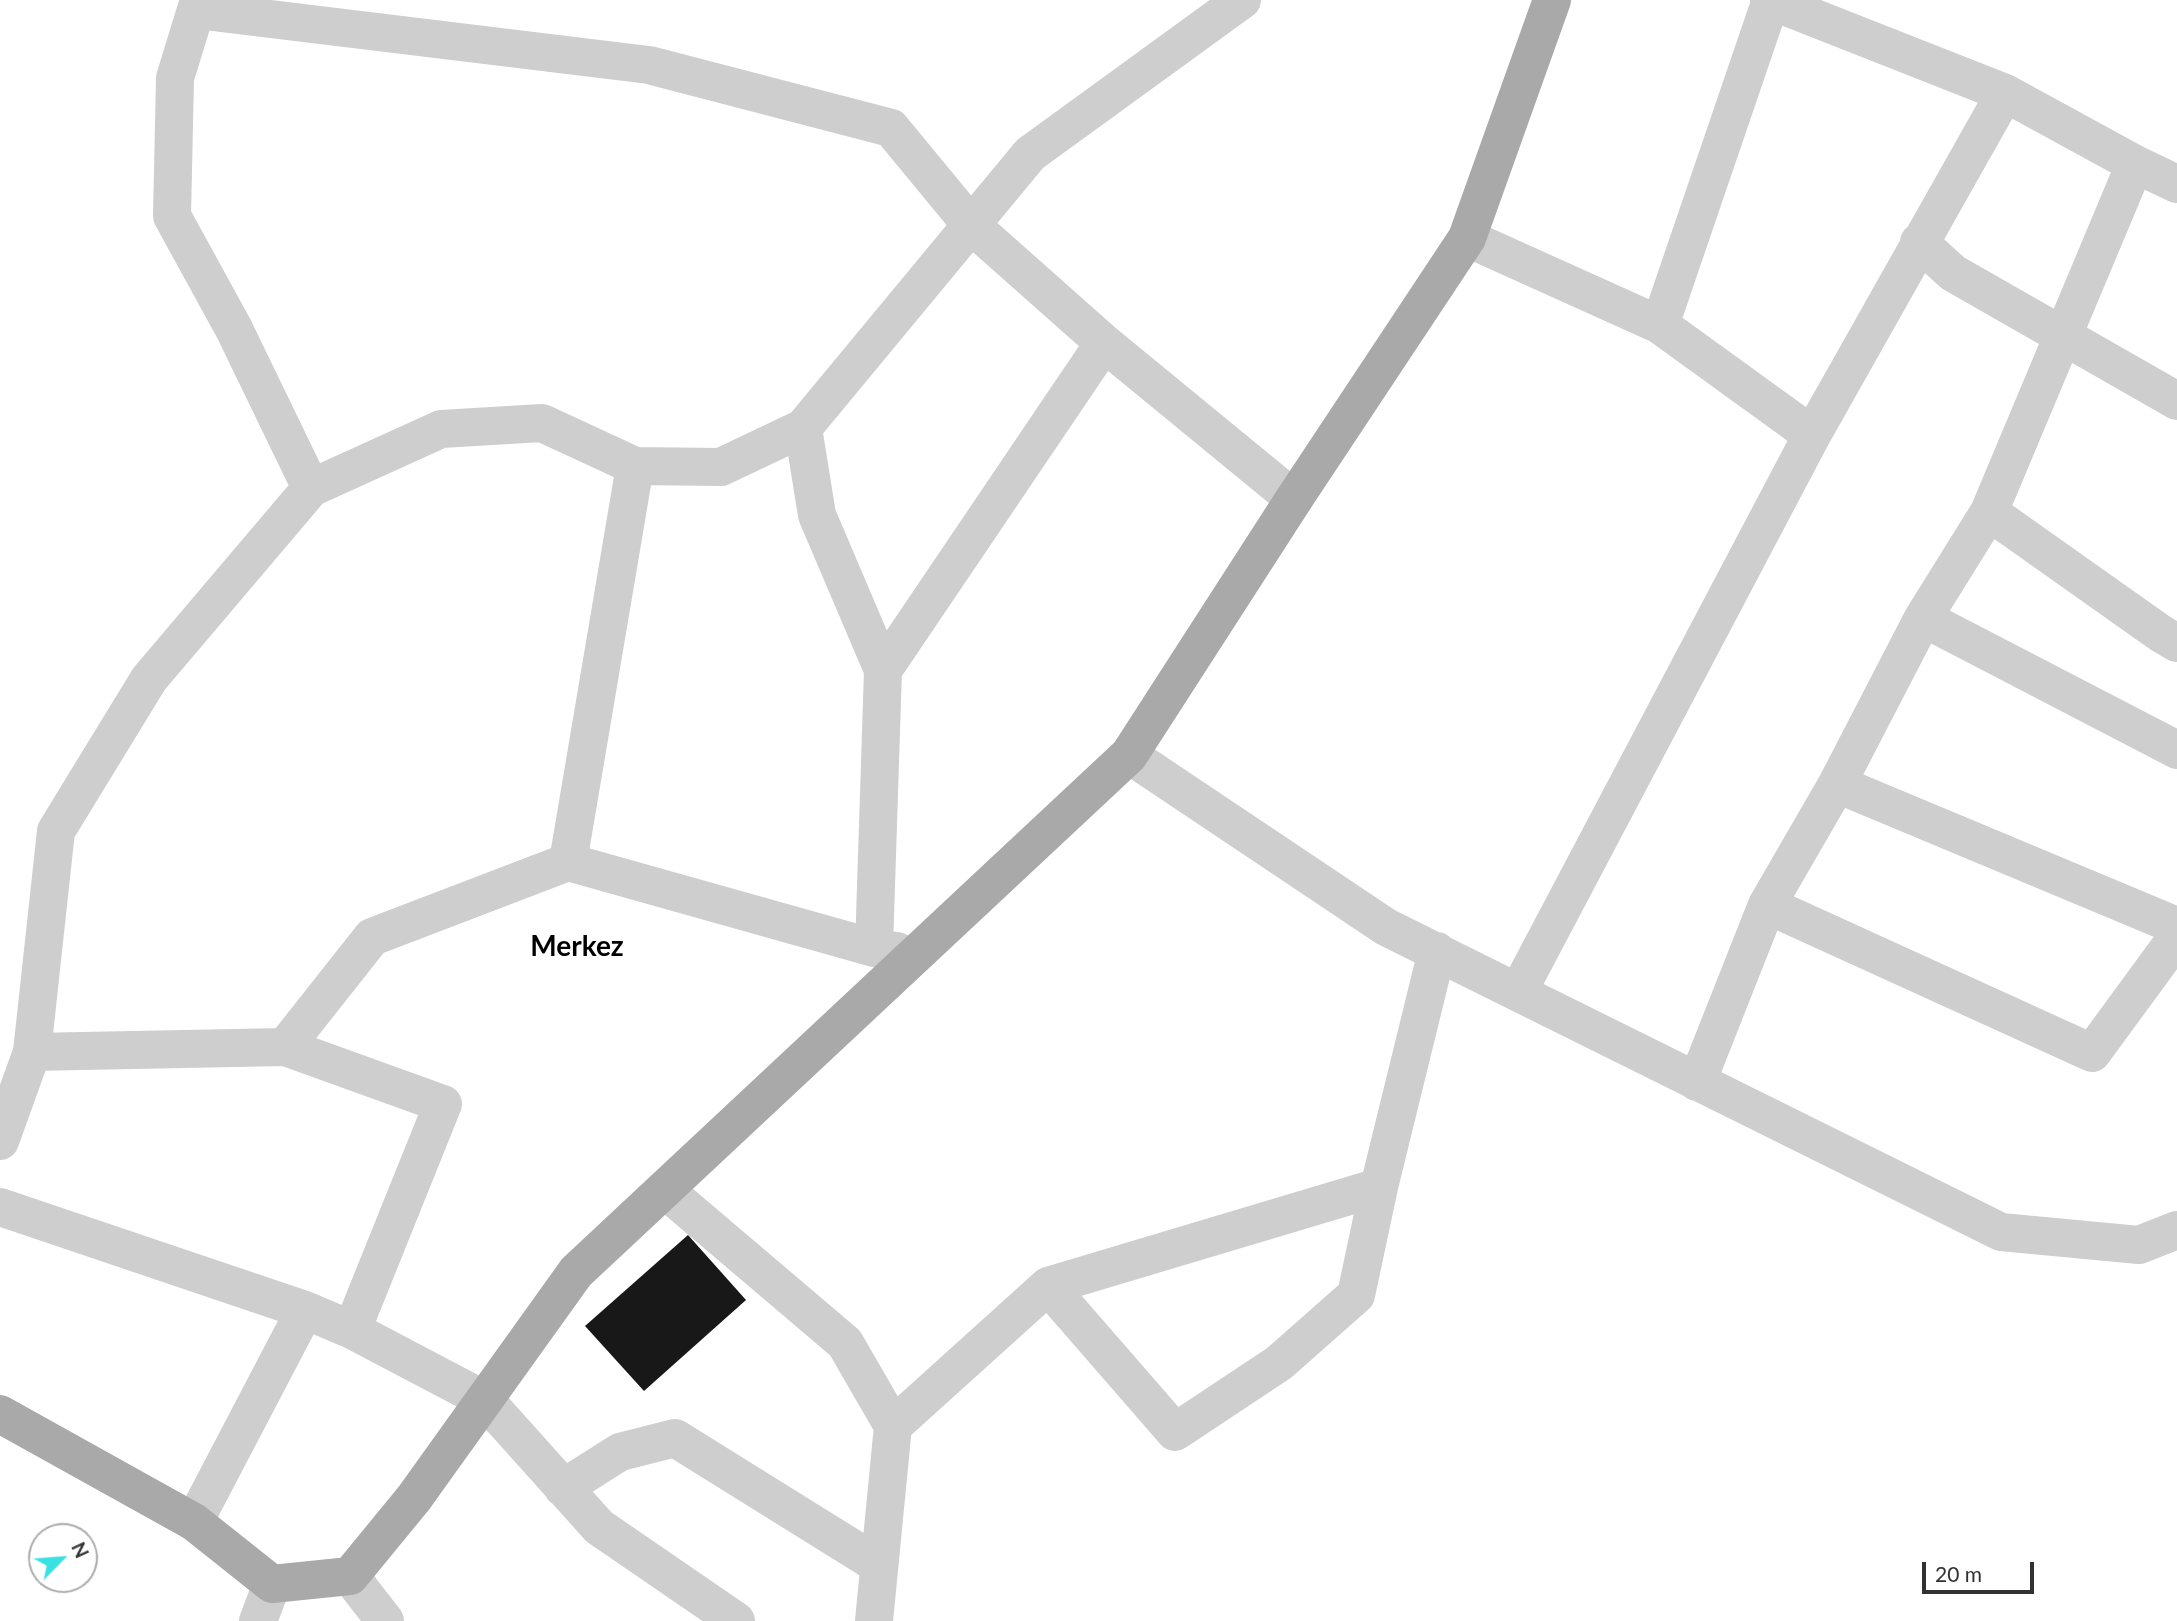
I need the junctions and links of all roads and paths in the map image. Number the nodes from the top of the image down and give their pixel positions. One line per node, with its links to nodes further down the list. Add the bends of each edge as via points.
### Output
1 (1242, 0): 8 (street, via 1030,154)
2 (1552, 0): 9 (main road)
3 (1770, 0): 5 (street); 11 (street)
4 (197, 5): 8 (street, via 649,65 891,128); 18 (street, via 175,78 172,216)
5 (2005, 93): 6 (street); 10 (street)
6 (2135, 164): 7 (street); 12 (street)
7 (2177, 184)
8 (971, 225): 13 (street); 15 (street)
9 (1467, 238): 11 (street); 19 (main road)
10 (1919, 242): 12 (street, via 1953,273); 16 (street)
11 (1660, 326): 16 (street)
12 (2065, 335): 14 (street); 20 (street)
13 (1104, 343): 19 (street); 23 (street)
14 (2177, 401)
15 (803, 428): 17 (street, via 721,467); 23 (street, via 817,515)
16 (1812, 435): 34 (street)
17 (635, 466): 18 (street, via 542,423 440,429); 27 (street)
18 (311, 488): 36 (street, via 149,679 56,831)
19 (1294, 499): 25 (main road)
20 (1989, 512): 21 (street); 22 (street)
21 (1923, 618): 24 (street); 26 (street)
22 (2171, 629)
23 (883, 670): 31 (street)
24 (2177, 750)
25 (1129, 755): 32 (street, via 1386,927); 33 (main road)
26 (1838, 784): 28 (street); 29 (street)
27 (568, 862): 31 (street); 35 (street, via 372,937)
28 (1768, 905): 30 (street, via 2092,1053); 37 (street)
29 (2177, 926)
30 (2177, 937)
31 (874, 948): 33 (street)
32 (1437, 951): 34 (street); 39 (street)
33 (912, 958): 40 (main road)
34 (1518, 992): 37 (street)
35 (285, 1047): 36 (street); 45 (street, via 443,1104)
36 (32, 1052): 38 (street)
37 (1697, 1082): 42 (street, via 2001,1232 2139,1245)
38 (0, 1140)
39 (1379, 1187): 43 (street); 43 (street, via 1356,1295 1279,1363 1175,1432)
40 (665, 1190): 46 (main road, via 576,1272); 48 (street, via 845,1343)
41 (0, 1207): 44 (street)
42 (2177, 1230)
43 (1048, 1286): 48 (street)
44 (305, 1310): 45 (street); 50 (street)
45 (352, 1330): 46 (street)
46 (485, 1401): 49 (street); 52 (main road)
47 (0, 1414): 50 (main road)
48 (893, 1426): 51 (street)
49 (563, 1488): 51 (street, via 620,1452 675,1438); 56 (street, via 599,1527)
50 (194, 1522): 53 (main road)
51 (879, 1565): 57 (street)
52 (350, 1576): 53 (main road); 55 (street)
53 (272, 1584): 54 (street)
54 (258, 1621)
55 (385, 1621)
56 (736, 1621)
57 (874, 1621)

